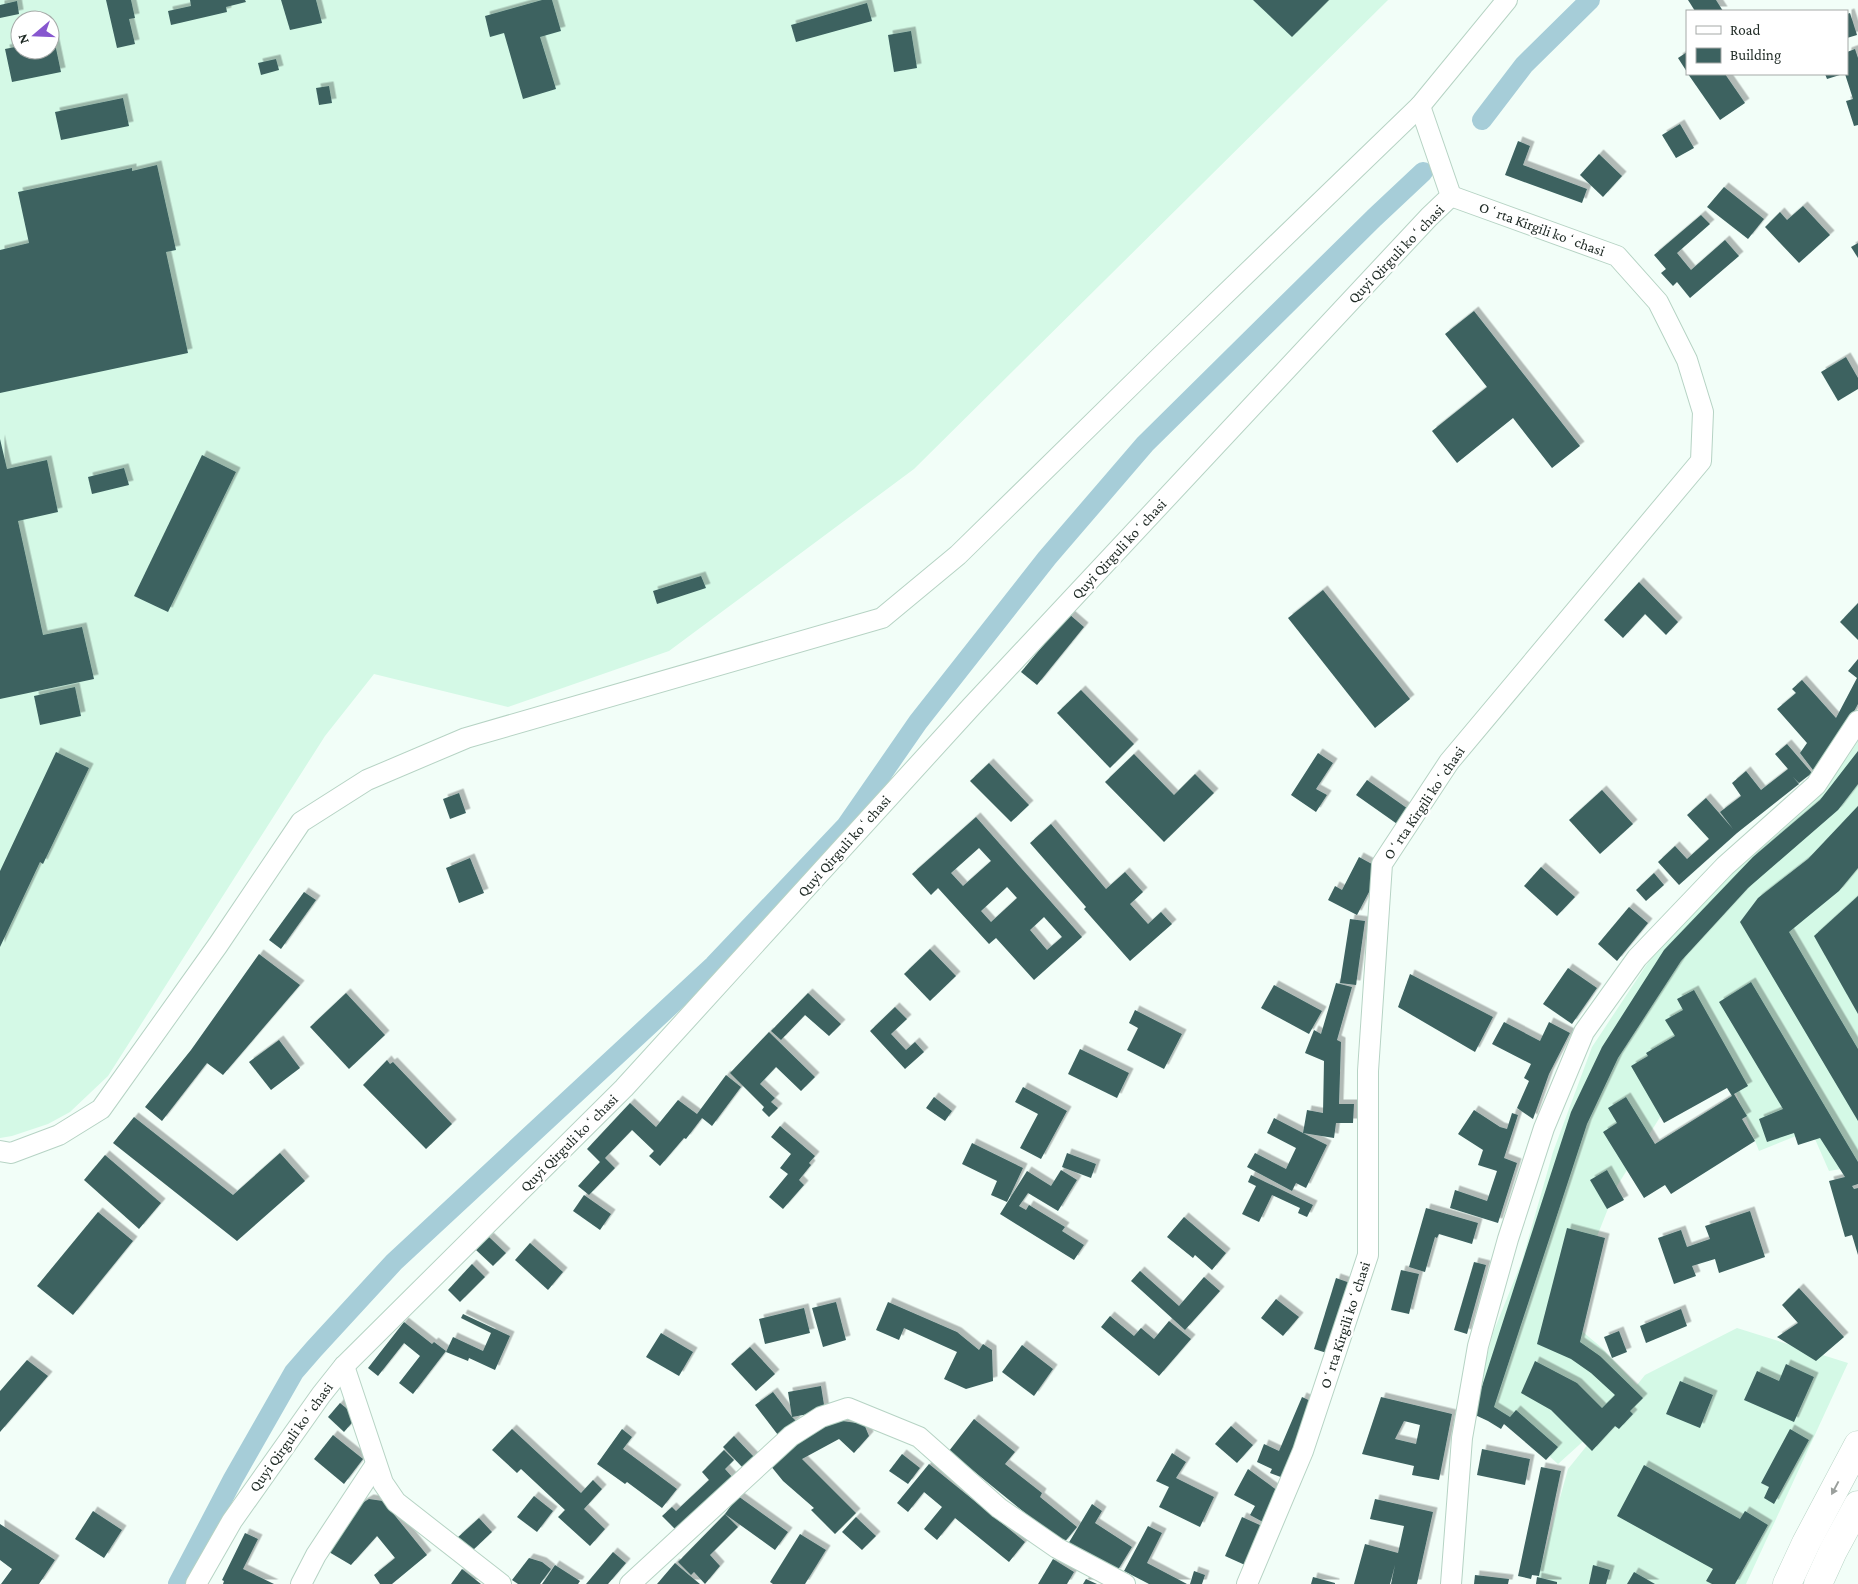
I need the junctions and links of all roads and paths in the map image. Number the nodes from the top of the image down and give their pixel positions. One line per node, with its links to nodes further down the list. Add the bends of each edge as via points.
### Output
1 (1507, 0): 2 (street)
2 (1420, 106): 3 (street, Quyi Qirguli koʻchasi); 5 (street, via 958,555 882,618 466,738 367,780 301,822 101,1109 59,1135 11,1153)
3 (1451, 196): 6 (street, Quyi Qirguli koʻchasi, via 971,707 624,1088); 15 (street, Oʻrta Kirgili koʻchasi, via 1618,256 1658,302 1687,360 1703,412 1701,461 1449,762 1382,864 1368,1071 1368,1255 1303,1452)
4 (1858, 721): 16 (street, via 1816,785 1725,866 1637,958 1584,1032 1544,1128 1478,1346 1462,1439)
5 (0, 1151)
6 (344, 1366): 8 (street); 10 (street, Quyi Qirguli koʻchasi, via 232,1521)
7 (1858, 1445): 17 (main road, one-way to 17)
8 (376, 1464): 11 (street, via 316,1555); 12 (street, via 383,1483 396,1502)
9 (1858, 1505): 18 (main road)
10 (196, 1584)
11 (301, 1584)
12 (501, 1584)
13 (630, 1584): 14 (street, via 791,1436 821,1417 848,1408 919,1437 999,1508 1057,1548)
14 (1125, 1584)
15 (1247, 1584)
16 (1451, 1584)
17 (1787, 1584)
18 (1818, 1584)

